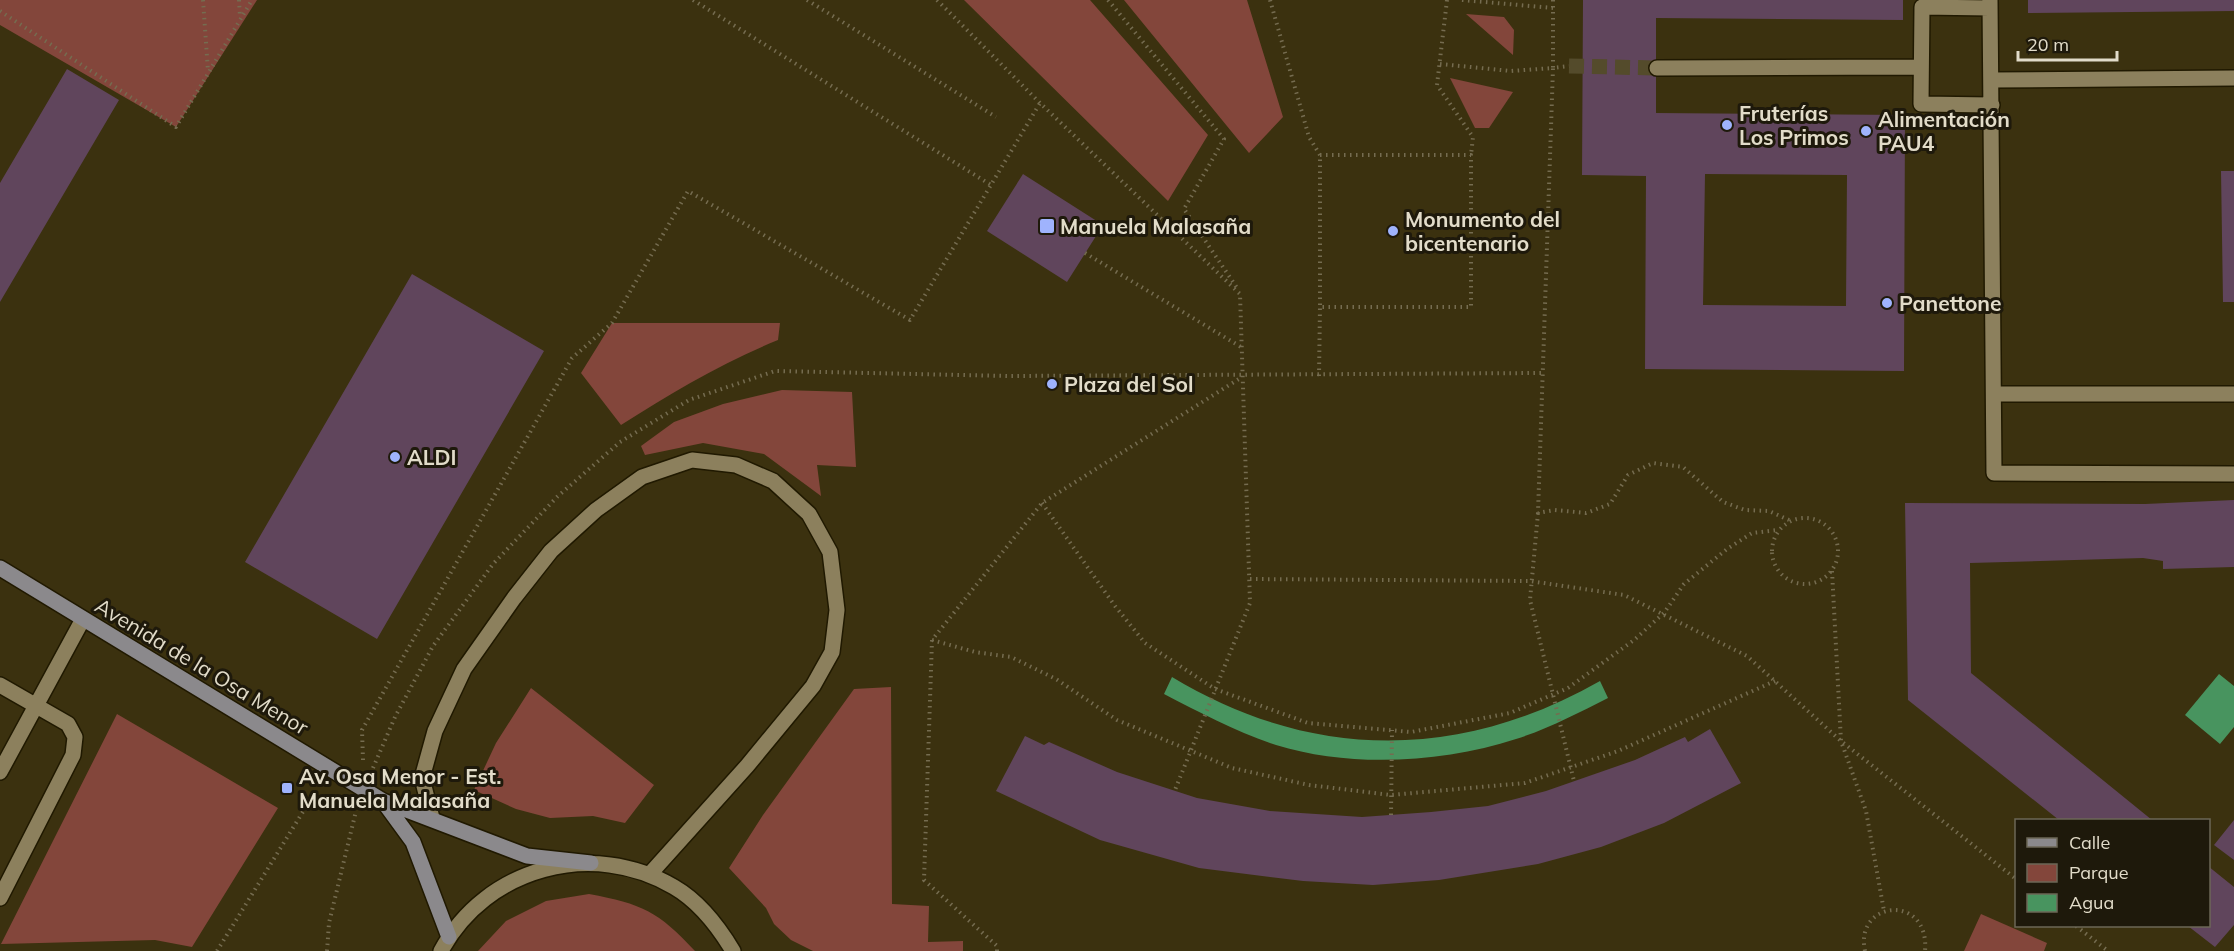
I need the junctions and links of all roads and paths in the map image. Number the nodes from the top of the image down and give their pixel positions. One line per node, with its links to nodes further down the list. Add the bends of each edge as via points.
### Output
1 (203, 0): 21 (path)
2 (239, 0): 15 (path)
3 (252, 0): 15 (path)
4 (693, 0): 29 (path)
5 (807, 0): 26 (path)
6 (937, 0): 24 (path)
7 (1108, 0): 31 (path, via 1224,139 1184,209)
8 (1270, 0): 27 (path, via 1309,137)
9 (1447, 0): 16 (path)
10 (1462, 0): 13 (path)
11 (1553, 0): 13 (path)
12 (1990, 4): 18 (street, via 1922,7); 23 (street)
13 (1553, 8): 19 (path)
14 (0, 11): 21 (path, via 176,127)
15 (240, 20): 21 (path)
16 (1440, 64): 19 (path, via 1511,71); 28 (path, via 1437,85 1473,137)
17 (1569, 66): 19 (path)
18 (1921, 67): 20 (street); 25 (street, via 1921,104)
19 (1553, 68): 35 (path)
20 (1657, 68)
21 (208, 72)
22 (2234, 78): 23 (street)
23 (1992, 80): 25 (street)
24 (1040, 103): 29 (path); 31 (path)
25 (1992, 105): 38 (street)
26 (996, 117)
27 (1320, 155): 28 (path); 32 (path)
28 (1471, 155): 32 (path, via 1471,307)
29 (991, 185): 63 (path, via 909,320 688,191 612,323 572,358 362,730)
30 (1085, 253): 33 (path)
31 (1240, 294): 33 (path)
32 (1320, 307): 37 (path)
33 (1242, 348): 36 (path)
34 (775, 371): 36 (path)
35 (1543, 374): 37 (path); 42 (path)
36 (1243, 376): 37 (path); 41 (path); 47 (path)
37 (1319, 376)
38 (1994, 394): 39 (street); 40 (street, via 1994,473)
39 (2234, 394)
40 (2234, 474)
41 (1041, 503): 51 (path); 54 (path, via 1145,643)
42 (1538, 513): 43 (path, via 1586,513 1610,504 1628,475 1653,463 1683,467 1723,502 1745,510 1769,511); 48 (path)
43 (1789, 520): 44 (path); 46 (path, via 1804,516 1831,529 1838,543 1838,558)
44 (1778, 530): 46 (path, via 1771,544 1778,572 1790,581 1805,584 1820,581); 49 (path, via 1752,533 1727,549 1684,584)
45 (0, 568): 50 (street, Avenida de la Osa Menor)
46 (1832, 571): 58 (path)
47 (1250, 579): 48 (path); 54 (path, via 1250,603)
48 (1530, 581): 49 (path, via 1624,595); 55 (path, via 1530,600)
49 (1664, 613): 52 (path, via 1747,656); 55 (path, via 1634,640 1568,688)
50 (83, 619): 56 (street); 63 (street, Avenida de la Osa Menor)
51 (932, 640): 59 (path, via 1011,657 1056,679 1117,720); 79 (path, via 924,880 997,946)
52 (1775, 681): 58 (path); 60 (path, via 1618,752)
53 (0, 685): 56 (street)
54 (1215, 689): 57 (path, via 1308,723); 59 (path)
55 (1553, 694): 57 (path, via 1510,712 1411,732); 60 (path)
56 (36, 703): 61 (street); 72 (street, via 68,724 75,737 73,755)
57 (1392, 730): 65 (path)
58 (1841, 741): 71 (path); 73 (path, via 1866,811)
59 (1190, 753): 64 (path); 65 (path, via 1232,768 1309,785)
60 (1570, 768): 62 (path); 65 (path, via 1525,783)
61 (0, 772)
62 (1574, 781)
63 (364, 789): 66 (street, Avenida de la Osa Menor); 76 (path, via 304,810)
64 (1175, 790)
65 (1391, 795): 67 (path)
66 (382, 801): 68 (street); 75 (street, via 412,842)
67 (1390, 815)
68 (432, 818): 69 (street, via 528,856); 70 (street, via 422,778 435,731 464,669 551,551 596,510 642,477 692,460 736,465 780,487 809,514 830,552 837,610 832,652 813,686 791,713)
69 (591, 862): 70 (street); 75 (street, via 549,867 510,881 476,905)
70 (649, 875): 78 (street, via 676,888 699,907 720,929)
71 (2015, 878)
72 (0, 898)
73 (1884, 910): 80 (path, via 1869,921 1862,938); 81 (path, via 1902,909 1918,919 1926,935)
74 (2077, 927): 82 (path)
75 (448, 937): 77 (street)
76 (217, 951)
77 (441, 951)
78 (733, 951)
79 (997, 951)
80 (1864, 951)
81 (1925, 951)
82 (2108, 951)

